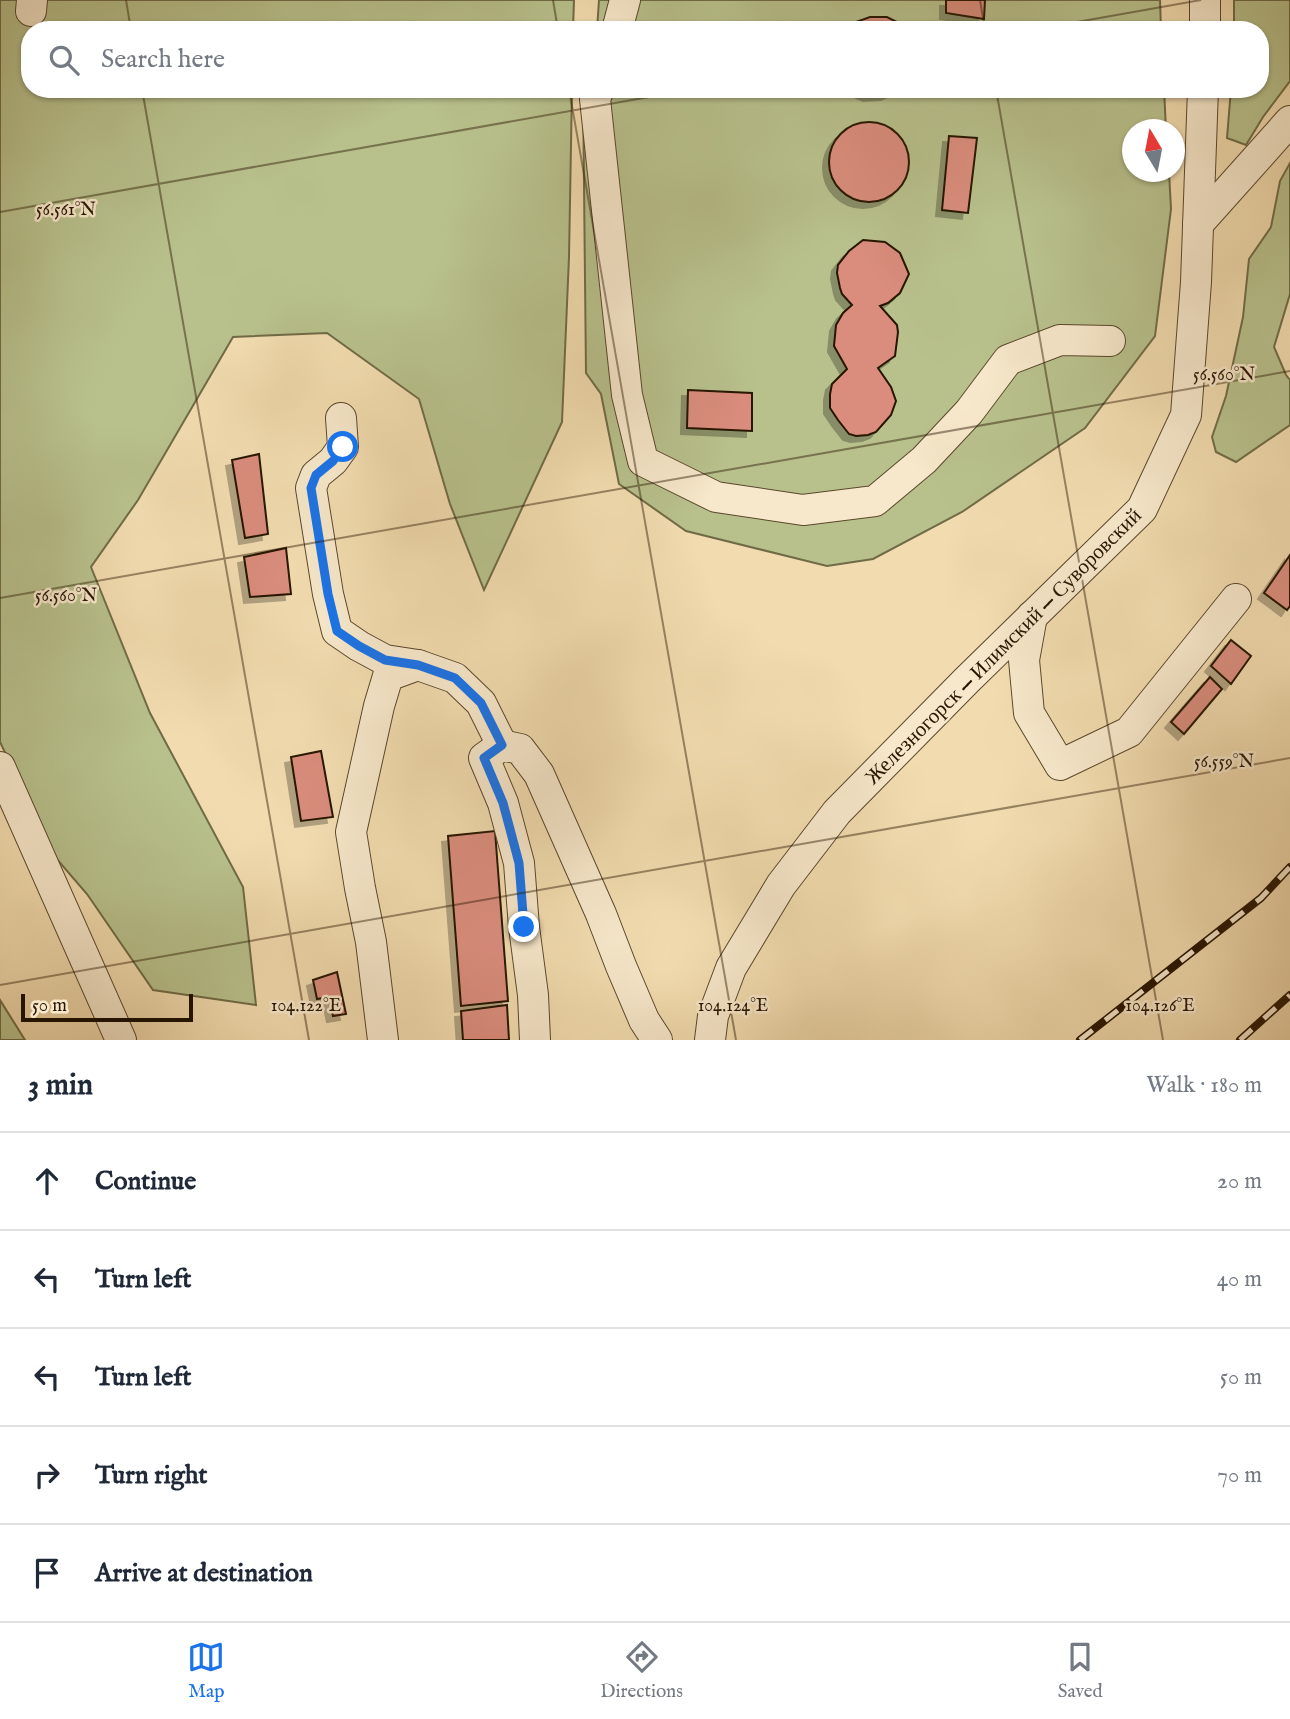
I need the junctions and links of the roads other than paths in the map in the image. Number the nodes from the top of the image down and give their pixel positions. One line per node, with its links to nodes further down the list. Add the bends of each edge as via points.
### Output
1 (625, 0): 3 (street)
2 (1205, 0): 4 (street)
3 (619, 21)
4 (1205, 21)
5 (596, 98): 9 (street, via 627,395 643,461 716,497 803,510 875,501 969,412 1008,360 1060,340)
6 (1203, 98): 8 (street, Железногорск — Илимский — Суворовский)
7 (1290, 121): 8 (street)
8 (1198, 224): 12 (street, Железногорск — Илимский — Суворовский, via 1186,415 1142,509)
9 (1110, 341)
10 (341, 418): 13 (street, via 343,447 316,475 311,488 337,631 385,660)
11 (1236, 599): 12 (street, via 1129,732 1060,765 1029,713 1024,660)
12 (1032, 616): 20 (street, Железногорск — Илимский — Суворовский, via 837,812 781,885 731,968 713,1016)
13 (418, 665): 14 (street, via 455,678 481,703); 17 (street, via 388,676 351,832)
14 (502, 745): 18 (street, via 484,758 503,803 519,863); 19 (street, via 520,749 539,774)
15 (0, 767): 16 (street)
16 (121, 1040)
17 (383, 1040)
18 (536, 1040)
19 (657, 1040)
20 (710, 1040)

